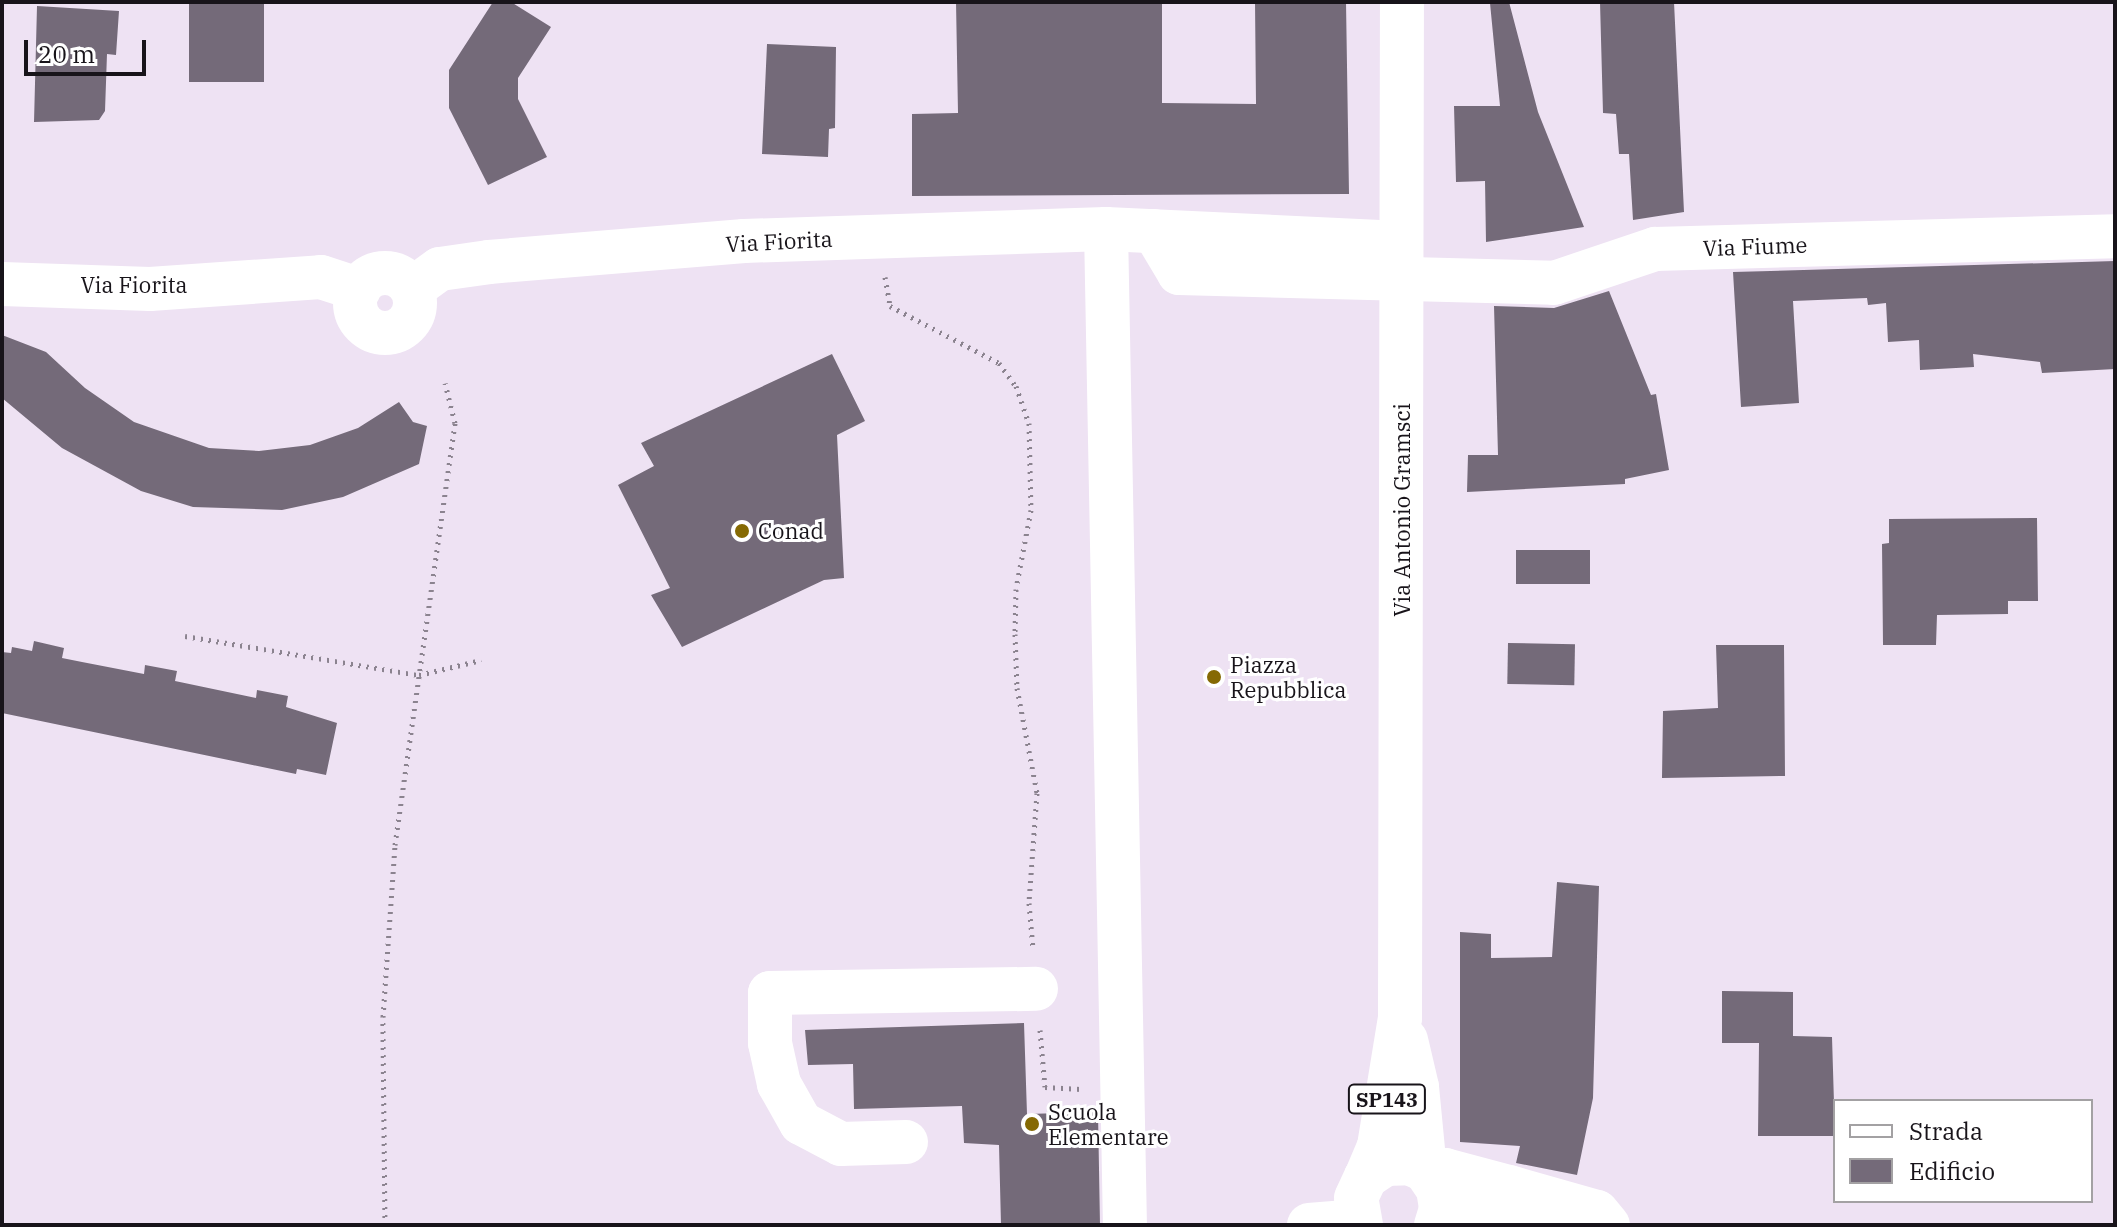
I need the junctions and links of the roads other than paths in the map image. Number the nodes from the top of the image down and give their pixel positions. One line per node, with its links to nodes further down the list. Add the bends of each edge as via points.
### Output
1 (1402, 2): 4 (street, Via Antonio Gramsci)
2 (1106, 229): 4 (street, Via Fiorita); 5 (street, Via Fiorita, via 744,241 440,269 412,289 414,313 399,329 388,332 361,321 355,302 359,289 321,277 150,289); 12 (street)
3 (2115, 236): 4 (street, Via Fiume, via 1655,249 1554,283)
4 (1401, 263): 7 (street, Via Antonio Gramsci)
5 (2, 284)
6 (1036, 989): 8 (street, via 770,993 770,1043 779,1084 801,1123 841,1144)
7 (1400, 1018): 9 (street, Via Antonio Gramsci / SP143, via 1417,1087); 10 (street, Via Antonio Gramsci / SP143, via 1379,1146)
8 (906, 1142)
9 (1427, 1173): 10 (street, via 1409,1163 1385,1164); 14 (street, SP143, via 1441,1209); 16 (street, via 1445,1170 1597,1212)
10 (1366, 1177): 11 (street, SP143, via 1356,1198)
11 (1360, 1223): 13 (street)
12 (1125, 1225)
13 (1309, 1225)
14 (1438, 1225): 15 (street, via 1479,1214)
15 (1537, 1225)
16 (1608, 1225)

